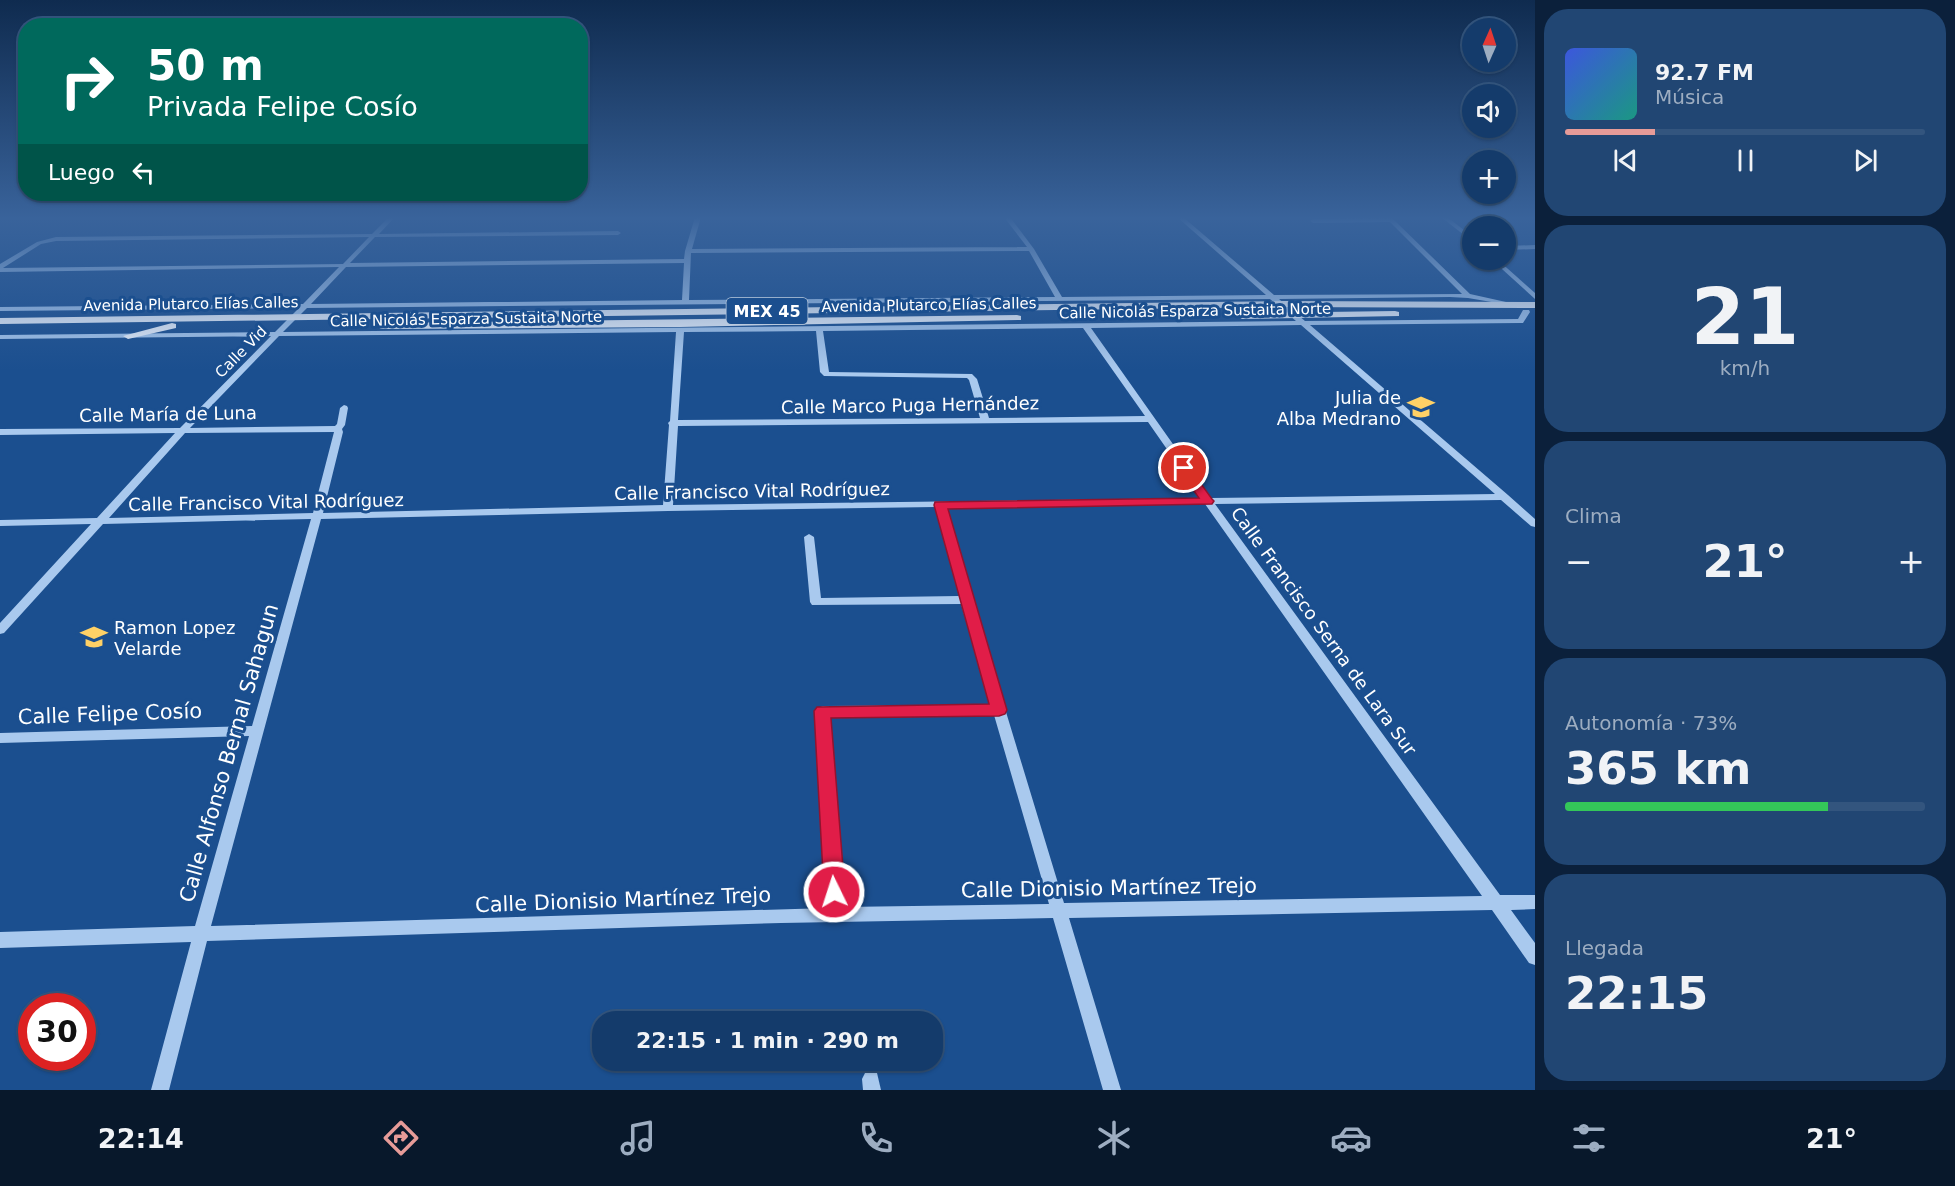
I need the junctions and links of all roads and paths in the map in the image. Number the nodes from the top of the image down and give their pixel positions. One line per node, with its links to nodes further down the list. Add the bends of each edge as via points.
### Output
1 (0, 268): 2 (street)
2 (23, 268)
3 (343, 268): 20 (street, Calle Vid)
4 (687, 268): 14 (street)
5 (1042, 268): 12 (street)
6 (1239, 268): 10 (street)
7 (1440, 268): 9 (street)
8 (1506, 270): 11 (street)
9 (1468, 296): 10 (street); 18 (street)
10 (1273, 297): 12 (street); 16 (street)
11 (1535, 297)
12 (1060, 300): 15 (street)
13 (789, 302): 14 (street); 15 (street); 23 (main road)
14 (685, 303): 17 (street)
15 (961, 304): 16 (main road, Avenida Plutarco Elías Calles / MEX 45); 23 (main road, Avenida Plutarco Elías Calles / MEX 45)
16 (1283, 304): 18 (main road, Avenida Plutarco Elías Calles / MEX 45); 26 (street)
17 (469, 305): 20 (street); 25 (main road)
18 (1514, 305): 19 (main road, Avenida Plutarco Elías Calles / MEX 45)
19 (1535, 305)
20 (304, 307): 21 (street); 29 (street, Calle Vid)
21 (156, 308): 22 (street); 31 (main road)
22 (0, 309)
23 (809, 310): 25 (main road, Avenida Plutarco Elías Calles / MEX 45)
24 (1531, 312): 26 (main road, Avenida Plutarco Elías Calles / MEX 45); 32 (street, Calle Nicolás Esparza Sustaita Norte, via 1520,321)
25 (445, 314): 29 (main road, Avenida Plutarco Elías Calles / MEX 45)
26 (1294, 315): 27 (main road, Avenida Plutarco Elías Calles / MEX 45); 32 (street)
27 (976, 319): 30 (main road, Avenida Plutarco Elías Calles / MEX 45); 35 (main road)
28 (0, 321): 31 (main road, Avenida Plutarco Elías Calles / MEX 45)
29 (291, 322): 31 (main road, Avenida Plutarco Elías Calles / MEX 45); 34 (main road, Avenida Plutarco Elías Calles / MEX 45); 40 (street, Calle Vid)
30 (802, 322): 34 (main road, Avenida Plutarco Elías Calles / MEX 45); 37 (main road)
31 (171, 323): 36 (main road, Avenida Plutarco Elías Calles / MEX 45); 41 (main road)
32 (1305, 323): 33 (street, Calle Nicolás Esparza Sustaita Norte); 50 (street)
33 (1085, 325): 35 (street, Calle Nicolás Esparza Sustaita Norte); 44 (street, Calle Francisco Serna de Lara Sur)
34 (428, 326): 39 (main road)
35 (951, 327): 37 (street, Calle Nicolás Esparza Sustaita Norte)
36 (0, 328)
37 (823, 329): 38 (street, Calle Nicolás Esparza Sustaita Norte); 45 (street, via 827,374 969,376)
38 (680, 331): 39 (street, Calle Nicolás Esparza Sustaita Norte); 46 (street)
39 (456, 333): 40 (street, Calle Nicolás Esparza Sustaita Norte)
40 (277, 335): 41 (street, Calle Nicolás Esparza Sustaita Norte); 47 (street, Calle Vid)
41 (128, 336): 42 (street, Calle Nicolás Esparza Sustaita Norte)
42 (0, 337)
43 (344, 408): 48 (street, Calle Alfonso Bernal Sahagun, via 341,425)
44 (1149, 419): 45 (street, Calle Marco Puga Hernández); 51 (street, Calle Francisco Serna de Lara Sur)
45 (985, 420): 46 (street, Calle Marco Puga Hernández)
46 (672, 423): 53 (street)
47 (184, 429): 48 (street, Calle María de Luna); 49 (street, Calle María de Luna); 55 (street, Calle Vid)
48 (336, 429): 54 (street, Calle Alfonso Bernal Sahagun, via 339,432)
49 (0, 432)
50 (1505, 497): 51 (street, Calle Francisco Vital Rodríguez); 57 (street)
51 (1208, 501): 52 (street, Calle Francisco Vital Rodríguez); 65 (street, Calle Francisco Serna de Lara Sur)
52 (940, 505): 53 (street, Calle Francisco Vital Rodríguez); 59 (street)
53 (668, 508): 54 (street, Calle Francisco Vital Rodríguez)
54 (317, 517): 55 (street, Calle Francisco Vital Rodríguez); 63 (street, Calle Alfonso Bernal Sahagun)
55 (101, 522): 56 (street, Calle Francisco Vital Rodríguez); 60 (street, Calle Vid)
56 (0, 523)
57 (1535, 524)
58 (809, 537): 59 (street, via 816,602)
59 (966, 600): 62 (street)
60 (6, 617): 61 (street, Calle Vid)
61 (0, 630)
62 (999, 710): 67 (street); 68 (street, via 823,711)
63 (258, 731): 64 (street, Calle Felipe Cosío); 69 (street, Calle Alfonso Bernal Sahagun)
64 (0, 738)
65 (1496, 901): 66 (street, Calle Dionisio Martínez Trejo); 67 (street, Calle Dionisio Martínez Trejo); 71 (street, Calle Francisco Serna de Lara Sur)
66 (1535, 902)
67 (1059, 910): 68 (street, Calle Dionisio Martínez Trejo); 73 (street)
68 (836, 915): 69 (street, Calle Dionisio Martínez Trejo)
69 (199, 935): 70 (street, Calle Dionisio Martínez Trejo); 72 (street, Calle Alfonso Bernal Sahagun)
70 (0, 940)
71 (1535, 957)
72 (160, 1090)
73 (1112, 1090)

